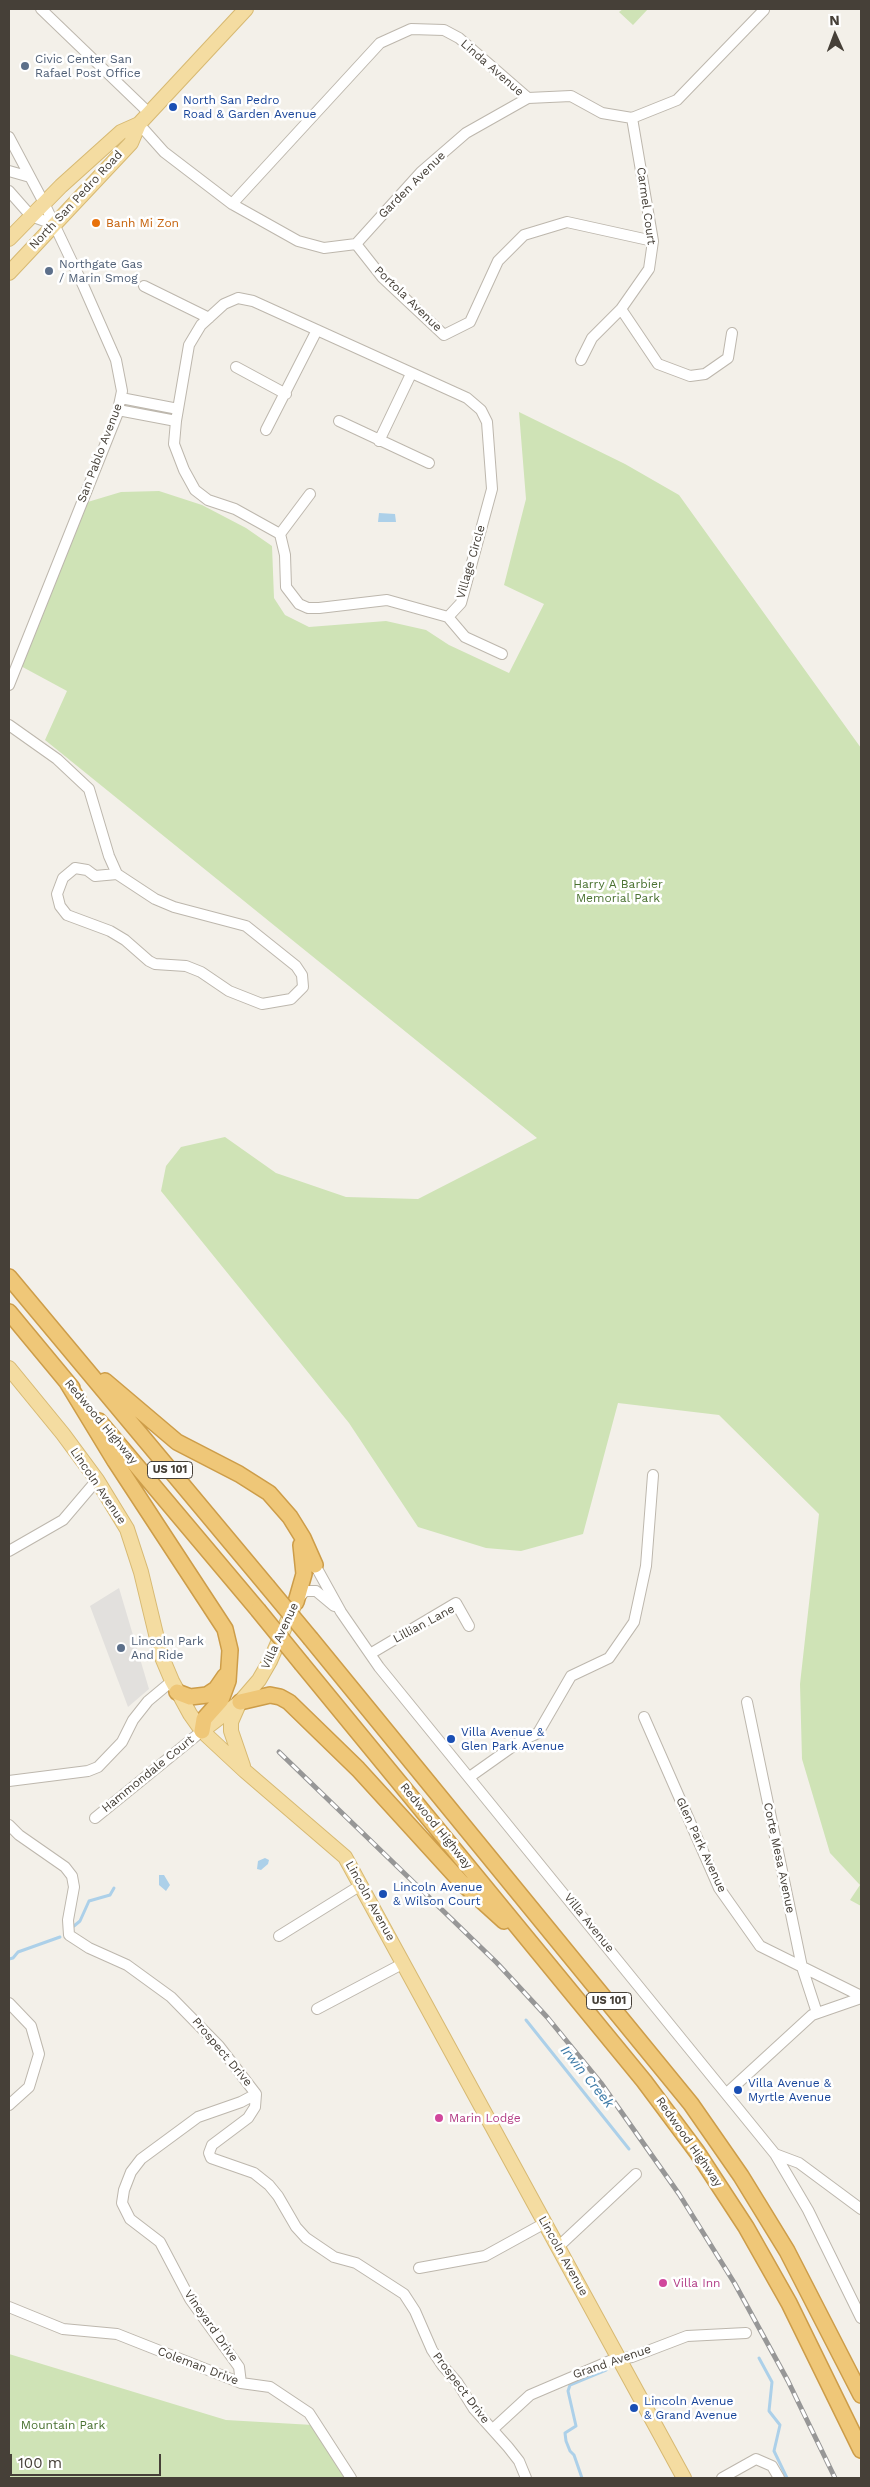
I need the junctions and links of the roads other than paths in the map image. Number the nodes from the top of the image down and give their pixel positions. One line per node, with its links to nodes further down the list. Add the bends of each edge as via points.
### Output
1 (40, 9): 5 (street)
2 (246, 9): 5 (main road, North San Pedro Road)
3 (764, 10): 6 (street, via 677,100)
4 (528, 98): 6 (street, Garden Avenue, via 571,96 602,113); 13 (street, Linda Avenue, via 459,38 444,30 411,29 380,43); 18 (street, Garden Avenue, via 466,133 421,172)
5 (149, 113): 7 (main road, North San Pedro Road)
6 (632, 118): 17 (street, Carmel Court)
7 (139, 124): 12 (main road, North San Pedro Road, via 122,132); 13 (street, via 164,152); 15 (main road, North San Pedro Road, via 131,143)
8 (9, 137): 10 (street, San Pablo Avenue)
9 (9, 171): 10 (street)
10 (30, 177): 12 (street, San Pablo Avenue)
11 (11, 196): 14 (street)
12 (44, 203): 14 (main road, North San Pedro Road); 15 (street, San Pablo Avenue)
13 (232, 204): 18 (street, via 298,241 324,248)
14 (31, 216): 15 (street); 16 (main road, North San Pedro Road)
15 (53, 224): 19 (main road, North San Pedro Road); 29 (street, San Pablo Avenue, via 113,354 120,378)
16 (9, 239)
17 (653, 241): 18 (street, Portola Avenue, via 567,222 524,235 498,261 470,322 444,335 382,277); 21 (street, Carmel Court, via 649,269)
18 (356, 244)
19 (9, 273)
20 (144, 286): 22 (street)
21 (621, 309): 24 (street, via 658,364 690,376 705,374 728,358); 25 (street, Carmel Court, via 592,338)
22 (209, 318): 23 (street, Village Circle, via 224,304 238,298 253,301); 30 (street, Village Circle, via 189,346)
23 (317, 330): 27 (street, Village Circle); 28 (street)
24 (732, 333)
25 (581, 360)
26 (236, 367): 28 (street)
27 (411, 374): 35 (street); 39 (street, Village Circle, via 467,398 487,422 492,489 461,603)
28 (286, 394): 34 (street)
29 (121, 398): 30 (street); 31 (street, San Pablo Avenue)
30 (178, 408): 32 (street, Village Circle)
31 (118, 410): 32 (street); 41 (street, San Pablo Avenue)
32 (176, 420): 38 (street, Village Circle, via 174,444 195,490 208,500 235,509)
33 (339, 421): 35 (street)
34 (266, 430)
35 (379, 441): 36 (street)
36 (429, 464)
37 (310, 494): 38 (street)
38 (280, 534): 39 (street, via 285,555 286,587 299,604 319,608 387,600)
39 (448, 617): 40 (street, via 465,637)
40 (502, 654)
41 (9, 685)
42 (9, 725): 43 (street, via 57,759 89,789 109,856)
43 (118, 874): 43 (street, via 155,900 246,926 296,966 302,975 303,987 291,999 262,1004 229,991 186,966 154,964 125,940 66,915 60,906 57,894 62,878 73,868 87,870 95,876)
44 (9, 1277): 46 (highway, Redwood Highway / US 101)
45 (9, 1312): 48 (highway, Redwood Highway / US 101)
46 (74, 1354): 51 (highway, via 177,1442 262,1488 280,1504); 92 (highway, Redwood Highway / US 101, bridge, via 691,2104 787,2251)
47 (9, 1368): 50 (main road, Lincoln Avenue)
48 (67, 1382): 58 (highway, via 118,1466 218,1616 229,1643); 71 (highway, Redwood Highway / US 101, bridge)
49 (653, 1475): 65 (street, via 646,1566 634,1622 609,1658 571,1676 538,1733 519,1742)
50 (97, 1480): 52 (street, via 63,1520); 59 (main road, Lincoln Avenue, via 127,1529 141,1572 155,1637)
51 (299, 1532): 53 (highway); 54 (highway, via 304,1574)
52 (9, 1551)
53 (315, 1565): 55 (street, Villa Avenue)
54 (296, 1602): 55 (street, Villa Avenue, via 305,1591 316,1591); 60 (main road, Villa Avenue, via 266,1668)
55 (341, 1612): 57 (street, Villa Avenue)
56 (469, 1626): 57 (street, Lillian Lane, via 456,1604)
57 (370, 1654): 65 (street, Villa Avenue)
58 (230, 1666): 59 (highway, via 210,1694 194,1698); 63 (highway, via 224,1694 204,1720)
59 (175, 1687): 63 (main road, Lincoln Avenue); 66 (street, via 148,1701 122,1742 98,1767)
60 (240, 1702): 63 (main road, Villa Avenue); 64 (main road, via 231,1722 231,1731); 71 (highway, via 270,1695 280,1697 293,1706 375,1786 462,1882)
61 (746, 1702): 73 (street, Corte Mesa Avenue)
62 (644, 1717): 73 (street, Glen Park Avenue, via 719,1888 760,1946)
63 (202, 1731): 64 (main road, Lincoln Avenue); 67 (street, Hammondale Court)
64 (246, 1771): 69 (main road, Lincoln Avenue, via 345,1856)
65 (470, 1776): 78 (street, Villa Avenue)
66 (9, 1781)
67 (95, 1818)
68 (9, 1825): 79 (street, Prospect Drive, via 65,1867 72,1876 74,1887 68,1920 69,1935 127,1965 172,1997 219,2046)
69 (361, 1884): 70 (street); 72 (main road, Lincoln Avenue)
70 (279, 1936)
71 (547, 1961): 94 (highway, Redwood Highway / US 101, via 650,2088 722,2189 789,2303)
72 (404, 1963): 76 (street); 84 (main road, Lincoln Avenue)
73 (802, 1967): 74 (street, Glen Park Avenue); 77 (street, Corte Mesa Avenue)
74 (861, 1997): 77 (street)
75 (9, 2003): 80 (street, via 31,2026 39,2054 29,2087)
76 (317, 2009)
77 (817, 2013): 78 (street)
78 (727, 2093): 81 (street, Villa Avenue)
79 (256, 2094): 91 (street, Vineyard Drive, via 198,2117 141,2159 131,2172 122,2202 130,2219 160,2242 190,2299 239,2367); 93 (street, Prospect Drive, via 255,2107 248,2118 212,2145 211,2158 254,2173 274,2190 306,2238 334,2257 356,2263 404,2294 442,2365 474,2409)
80 (9, 2105)
81 (776, 2154): 83 (street, Villa Avenue, via 799,2163); 88 (street, via 808,2210)
82 (636, 2174): 85 (street)
83 (861, 2209)
84 (545, 2223): 85 (main road, Lincoln Avenue); 86 (street, via 485,2256)
85 (558, 2247): 90 (main road, Lincoln Avenue)
86 (419, 2268)
87 (9, 2307): 91 (street, Coleman Drive, via 63,2329 117,2334)
88 (861, 2318)
89 (746, 2333): 90 (street, Grand Avenue, via 687,2336 632,2357)
90 (620, 2358): 93 (street, Grand Avenue, via 530,2395); 97 (main road, Lincoln Avenue)
91 (241, 2383): 95 (street, Coleman Drive, via 270,2387 309,2413)
92 (861, 2395)
93 (494, 2429): 96 (street, Prospect Drive, via 519,2461)
94 (861, 2450)
95 (351, 2478)
96 (526, 2478)
97 (684, 2478)
98 (722, 2478): 99 (street, via 756,2459 772,2466)
99 (779, 2478)

